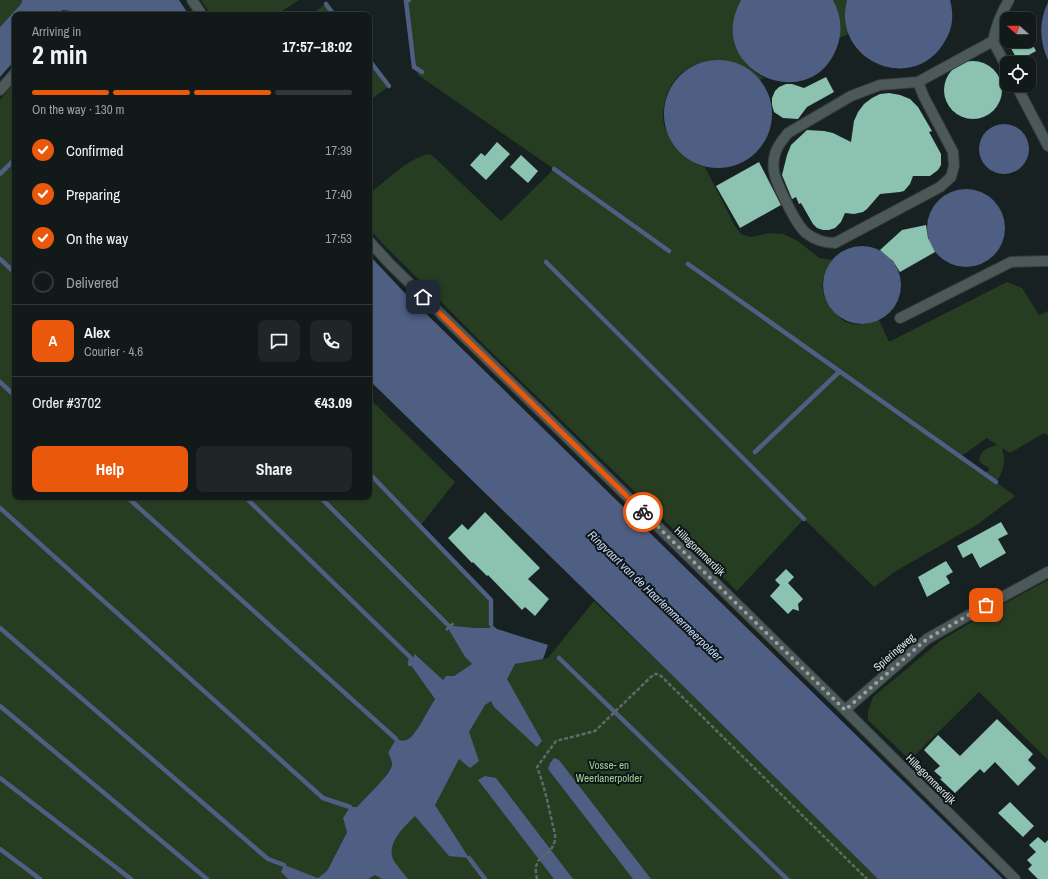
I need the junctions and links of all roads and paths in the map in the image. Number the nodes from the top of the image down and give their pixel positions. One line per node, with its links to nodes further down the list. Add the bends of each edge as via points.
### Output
1 (192, 0): 3 (street)
2 (1009, 0): 4 (street, via 1000,14)
3 (200, 12)
4 (993, 41): 5 (street); 7 (street)
5 (1001, 56)
6 (12, 76): 8 (street)
7 (918, 82): 7 (street, via 880,85 852,96 788,134 781,141 775,152 775,175 795,220 804,232 814,239 835,244 940,187 951,177 954,166 953,152)
8 (0, 90)
9 (1020, 92): 10 (street)
10 (1048, 145)
11 (372, 244): 17 (street, Hillegommerdijk)
12 (1048, 261): 13 (street, via 1011,262)
13 (900, 318)
14 (1048, 572): 17 (street, Spieringweg, via 927,639)
15 (454, 622): 16 (path)
16 (446, 630)
17 (845, 710): 20 (street, Hillegommerdijk)
18 (537, 879): 19 (path, via 534,868 537,861 551,850 555,838 544,786 537,767 556,741 595,732 654,674 659,674)
19 (867, 879)
20 (1015, 879)

